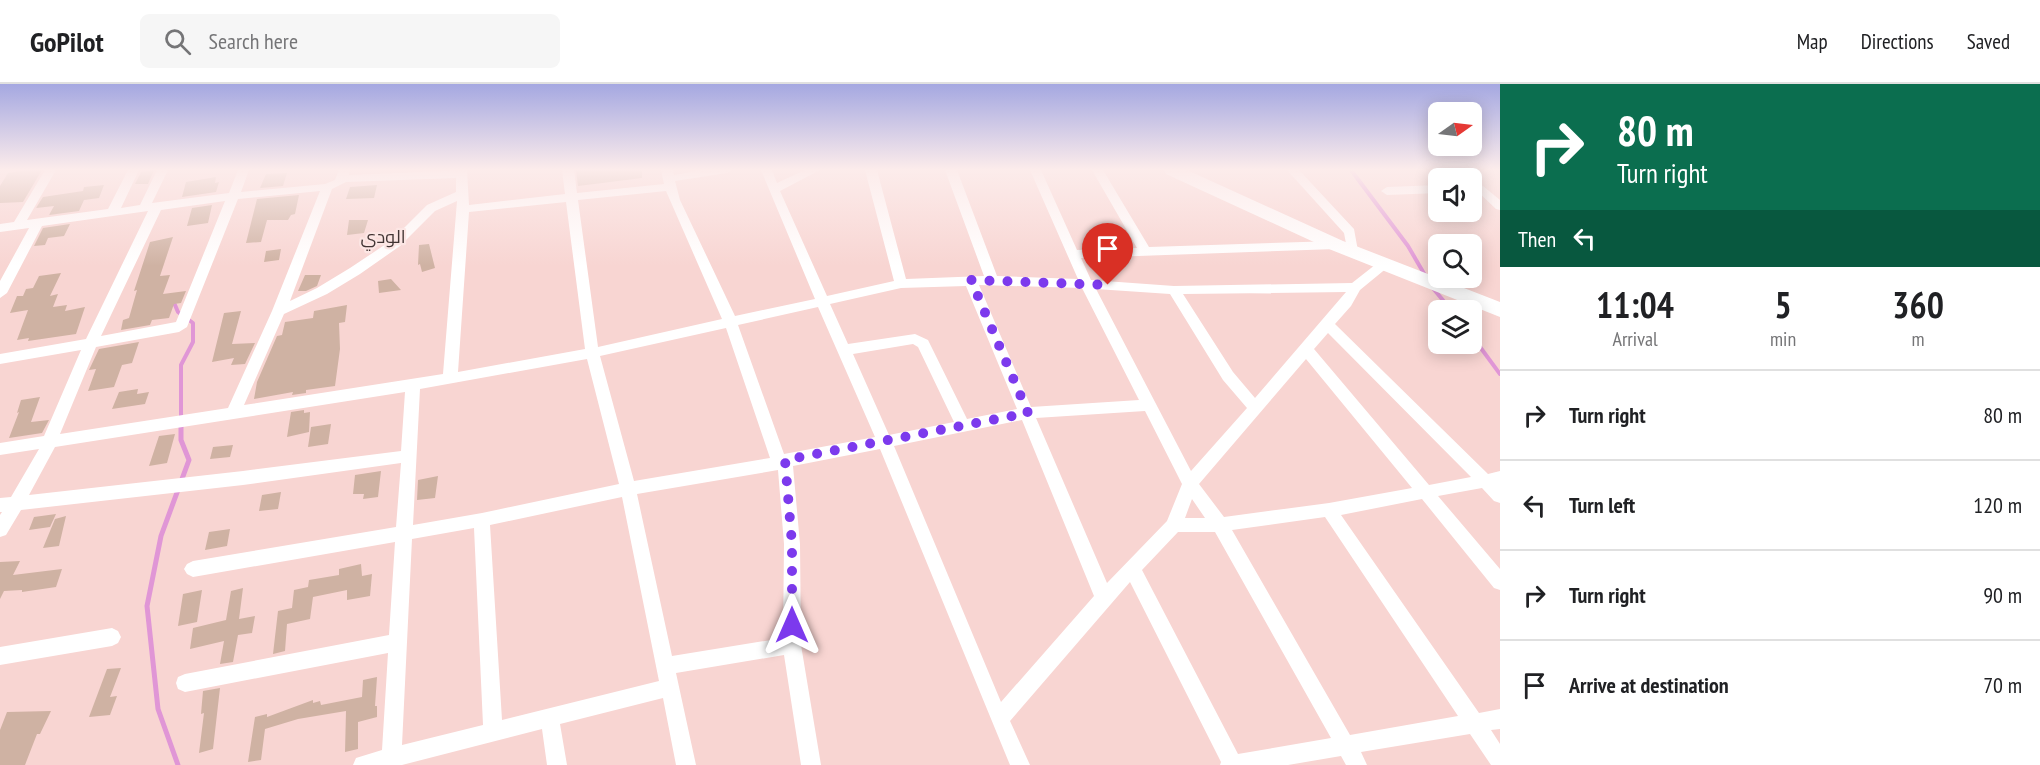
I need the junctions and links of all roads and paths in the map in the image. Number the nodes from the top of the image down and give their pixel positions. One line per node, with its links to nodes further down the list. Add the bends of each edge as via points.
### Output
1 (32, 202): 23 (street)
2 (118, 202): 21 (street)
3 (152, 202): 19 (street)
4 (189, 202): 19 (street)
5 (231, 202): 41 (street, via 182,324)
6 (321, 202): 38 (street)
7 (445, 202): 38 (street, via 431,208 396,243 355,271)
8 (463, 202): 20 (street)
9 (529, 202): 20 (street)
10 (573, 202): 44 (street)
11 (674, 202): 39 (street)
12 (780, 202): 36 (street)
13 (879, 202): 32 (street)
14 (963, 202): 30 (street)
15 (1049, 202): 27 (street)
16 (1115, 202): 26 (street)
17 (1241, 202): 25 (street)
18 (1321, 202): 25 (street, via 1350,232)
19 (150, 207): 21 (street); 41 (street)
20 (463, 209): 46 (street)
21 (113, 212): 22 (street)
22 (38, 223): 23 (street); 35 (street)
23 (18, 225): 24 (street)
24 (0, 228)
25 (1344, 248): 26 (street); 28 (street)
26 (1145, 251): 27 (street)
27 (1073, 254): 31 (street)
28 (1384, 264): 33 (street); 37 (street)
29 (971, 280): 30 (street); 32 (street); 51 (street)
30 (992, 280): 31 (street)
31 (1086, 283): 34 (street); 48 (street)
32 (901, 284): 36 (street)
33 (1355, 287): 34 (street); 40 (street)
34 (1174, 290): 49 (street, via 1228,376)
35 (0, 293)
36 (823, 300): 39 (street); 43 (street)
37 (1500, 310)
38 (279, 311): 50 (street)
39 (730, 321): 44 (street); 57 (street)
40 (1328, 325): 42 (street); 59 (street)
41 (91, 342): 45 (street); 53 (street)
42 (1306, 349): 49 (street); 62 (street)
43 (845, 350): 52 (street, via 920,340); 54 (street)
44 (592, 353): 46 (street); 61 (street)
45 (0, 359)
46 (450, 377): 47 (street)
47 (413, 385): 50 (street); 56 (street)
48 (1149, 405): 51 (street); 60 (street)
49 (1256, 409): 60 (street)
50 (234, 412): 53 (street)
51 (1028, 413): 52 (street); 74 (street)
52 (963, 426): 54 (street)
53 (50, 441): 55 (street); 64 (street)
54 (885, 442): 57 (street); 83 (street)
55 (0, 449)
56 (409, 456): 64 (street); 70 (street)
57 (782, 461): 61 (street); 77 (street, via 792,544)
58 (1500, 478): 59 (street)
59 (1482, 480): 62 (street); 63 (street)
60 (1190, 484): 67 (street); 68 (street)
61 (628, 489): 66 (street); 79 (street)
62 (1425, 492): 65 (street); 73 (street)
63 (1500, 496)
64 (8, 504): 69 (street)
65 (1329, 510): 68 (street); 85 (street)
66 (482, 520): 70 (street); 86 (street)
67 (1174, 525): 68 (street); 71 (street)
68 (1220, 525): 87 (street)
69 (0, 530)
70 (405, 533): 72 (street); 76 (street)
71 (1132, 568): 74 (street); 95 (street)
72 (193, 569)
73 (1500, 582)
74 (1104, 597): 83 (street)
75 (112, 637): 78 (street)
76 (398, 642): 80 (street); 88 (street)
77 (792, 645): 79 (street); 93 (street)
78 (1, 658)
79 (667, 666): 81 (street)
80 (185, 683)
81 (671, 687): 82 (street); 92 (street)
82 (550, 719): 86 (street); 91 (street)
83 (999, 719): 94 (street)
84 (1500, 719): 85 (street)
85 (1475, 724): 87 (street); 89 (street)
86 (493, 733): 88 (street)
87 (1346, 746): 95 (street); 96 (street)
88 (391, 758): 90 (street)
89 (1500, 761)
90 (363, 765)
91 (557, 765)
92 (686, 765)
93 (811, 765)
94 (1020, 765)
95 (1231, 765)
96 (1357, 765)

